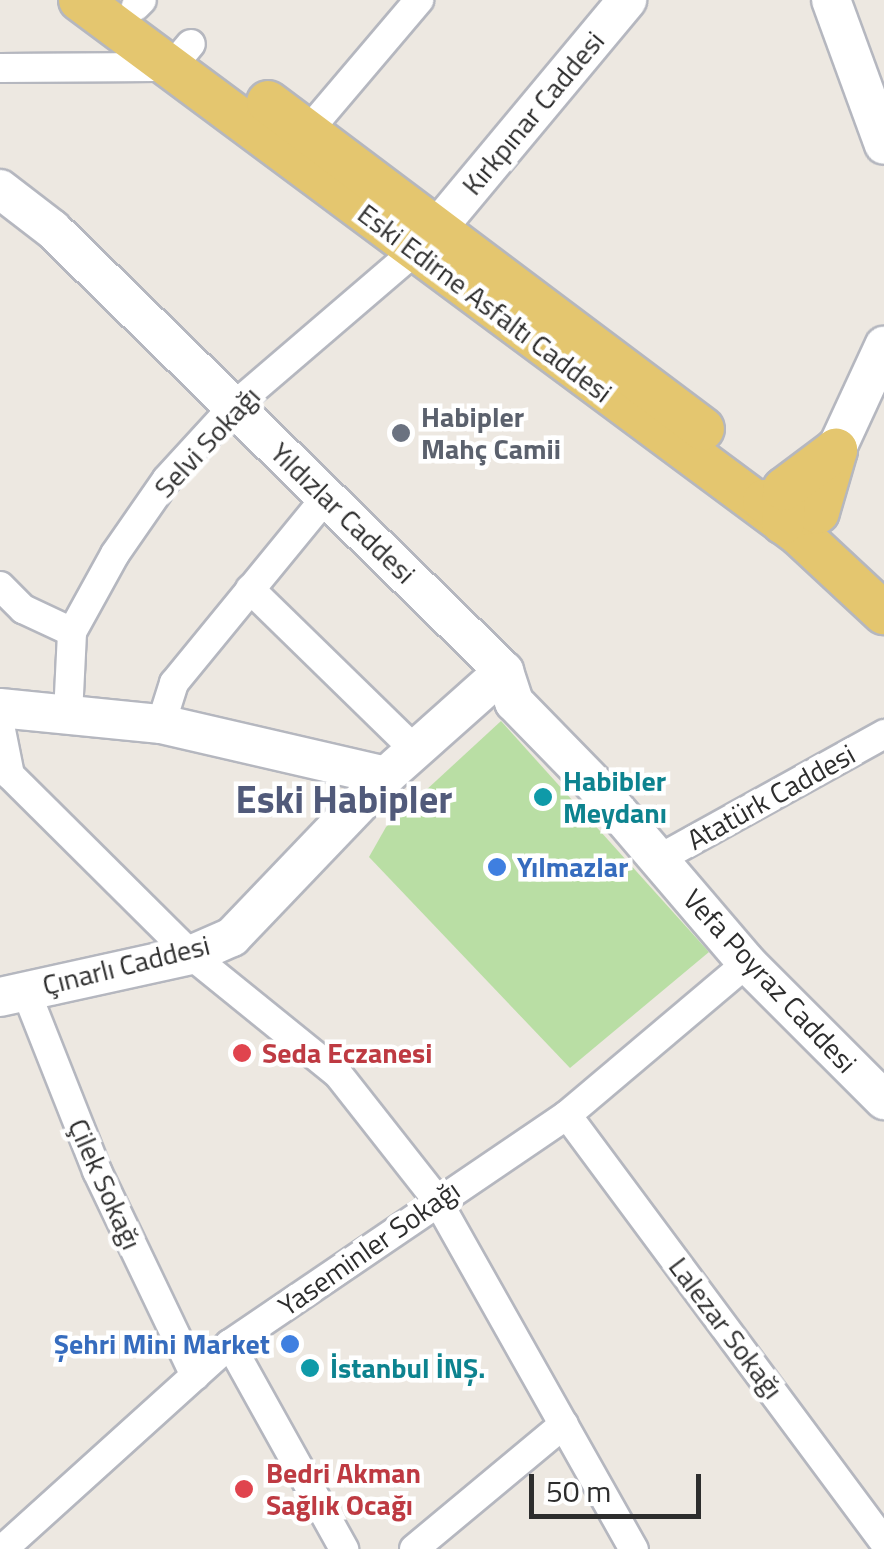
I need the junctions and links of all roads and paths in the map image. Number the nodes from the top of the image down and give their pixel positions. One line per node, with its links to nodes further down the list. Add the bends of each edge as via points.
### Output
1 (80, 0): 6 (main road, Eski Edirne Asfaltı Caddesi)
2 (419, 0): 8 (street)
3 (627, 0): 11 (main road, Kırkpınar Caddesi)
4 (831, 0): 9 (main road)
5 (135, 2): 6 (main road, Eski Edirne Asfaltı Caddesi)
6 (182, 54): 7 (street); 8 (main road, Eski Edirne Asfaltı Caddesi); 11 (main road, Eski Edirne Asfaltı Caddesi)
7 (0, 68)
8 (308, 131): 11 (main road, Eski Edirne Asfaltı Caddesi)
9 (884, 145)
10 (0, 189): 13 (main road, Yıldızlar Caddesi, via 52,229)
11 (427, 240): 13 (street, Selvi Sokağı); 16 (main road, Eski Edirne Asfaltı Caddesi); 16 (main road, Eski Edirne Asfaltı Caddesi, via 696,458)
12 (884, 346): 14 (main road)
13 (234, 406): 15 (main road, Yıldızlar Caddesi); 21 (street, Selvi Sokağı, via 167,479 114,554)
14 (836, 450): 16 (main road)
15 (326, 497): 19 (street); 22 (main road, Yıldızlar Caddesi)
16 (791, 509): 17 (main road, Eski Edirne Asfaltı Caddesi); 20 (main road, Eski Edirne Asfaltı Caddesi)
17 (884, 571)
18 (0, 586): 21 (street, via 23,609)
19 (250, 590): 25 (street, via 174,683); 28 (street)
20 (884, 613)
21 (72, 632): 24 (street, Selvi Sokağı)
22 (504, 672): 28 (main road, Çınarlı Caddesi); 30 (main road, Yıldızlar Caddesi, via 514,702)
23 (0, 708): 24 (main road)
24 (68, 715): 25 (main road)
25 (160, 724): 29 (main road)
26 (0, 725): 31 (street, via 10,775)
27 (884, 734): 30 (street, Atatürk Caddesi)
28 (416, 750): 29 (main road, Çınarlı Caddesi)
29 (386, 776): 31 (main road, Çınarlı Caddesi, via 232,937)
30 (658, 860): 32 (main road, Vefa Poyraz Caddesi)
31 (191, 955): 33 (main road, Çınarlı Caddesi); 36 (street, via 338,1074)
32 (747, 963): 34 (main road, Vefa Poyraz Caddesi); 35 (street, Yaseminler Sokağı)
33 (12, 993): 38 (street, Çilek Sokağı)
34 (884, 1100)
35 (567, 1115): 36 (street, Yaseminler Sokağı); 40 (street, Lalezar Sokağı)
36 (436, 1200): 37 (street, Yaseminler Sokağı); 39 (street)
37 (230, 1344): 38 (street, Yaseminler Sokağı); 42 (street)
38 (194, 1376): 41 (street, Yaseminler Sokağı)
39 (564, 1424): 43 (street); 44 (street)
40 (884, 1542)
41 (3, 1549)
42 (344, 1549)
43 (414, 1549)
44 (634, 1549)

